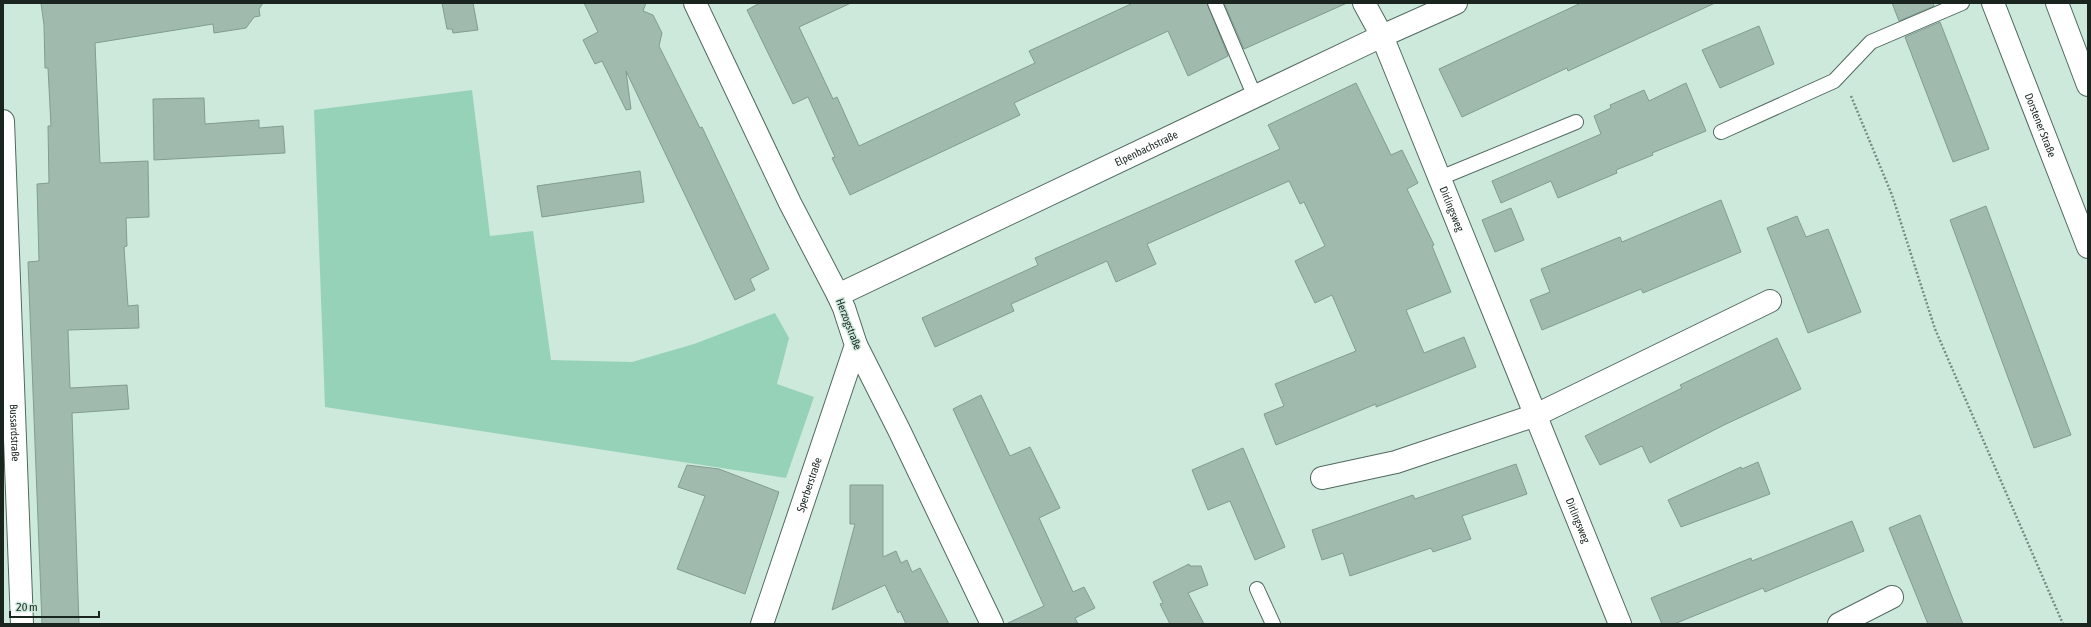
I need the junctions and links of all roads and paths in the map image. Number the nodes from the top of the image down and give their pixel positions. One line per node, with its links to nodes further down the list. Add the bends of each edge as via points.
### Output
1 (695, 3): 17 (street, Herzogstraße, via 790,203)
2 (1215, 3): 11 (lane)
3 (1364, 3): 8 (street, Dirlingsweg)
4 (1456, 3): 8 (street, Elpenbachstraße)
5 (1962, 3): 9 (lane, via 1871,42)
6 (1993, 3): 16 (street, Dorstener Straße)
7 (2057, 3): 10 (street)
8 (1382, 36): 11 (street, Elpenbachstraße); 15 (street, Dirlingsweg)
9 (1841, 72): 14 (lane, via 1834,81); 30 (path, via 1892,195 1935,329)
10 (2088, 85)
11 (1255, 97): 17 (street, Elpenbachstraße)
12 (3, 121): 24 (street, Bussardstraße)
13 (1576, 122): 15 (lane)
14 (1721, 132)
15 (1440, 178): 20 (street, Dirlingsweg)
16 (2088, 246)
17 (838, 295): 19 (street, Herzogstraße)
18 (1770, 301): 20 (street)
19 (856, 345): 25 (street, Sperberstraße); 26 (street, Herzogstraße)
20 (1536, 415): 21 (street, via 1396,462); 28 (street, Dirlingsweg)
21 (1322, 478)
22 (1257, 589): 27 (lane)
23 (1892, 597): 29 (street)
24 (22, 624)
25 (762, 624)
26 (992, 624)
27 (1273, 624)
28 (1620, 624)
29 (1839, 624)
30 (2063, 624)

